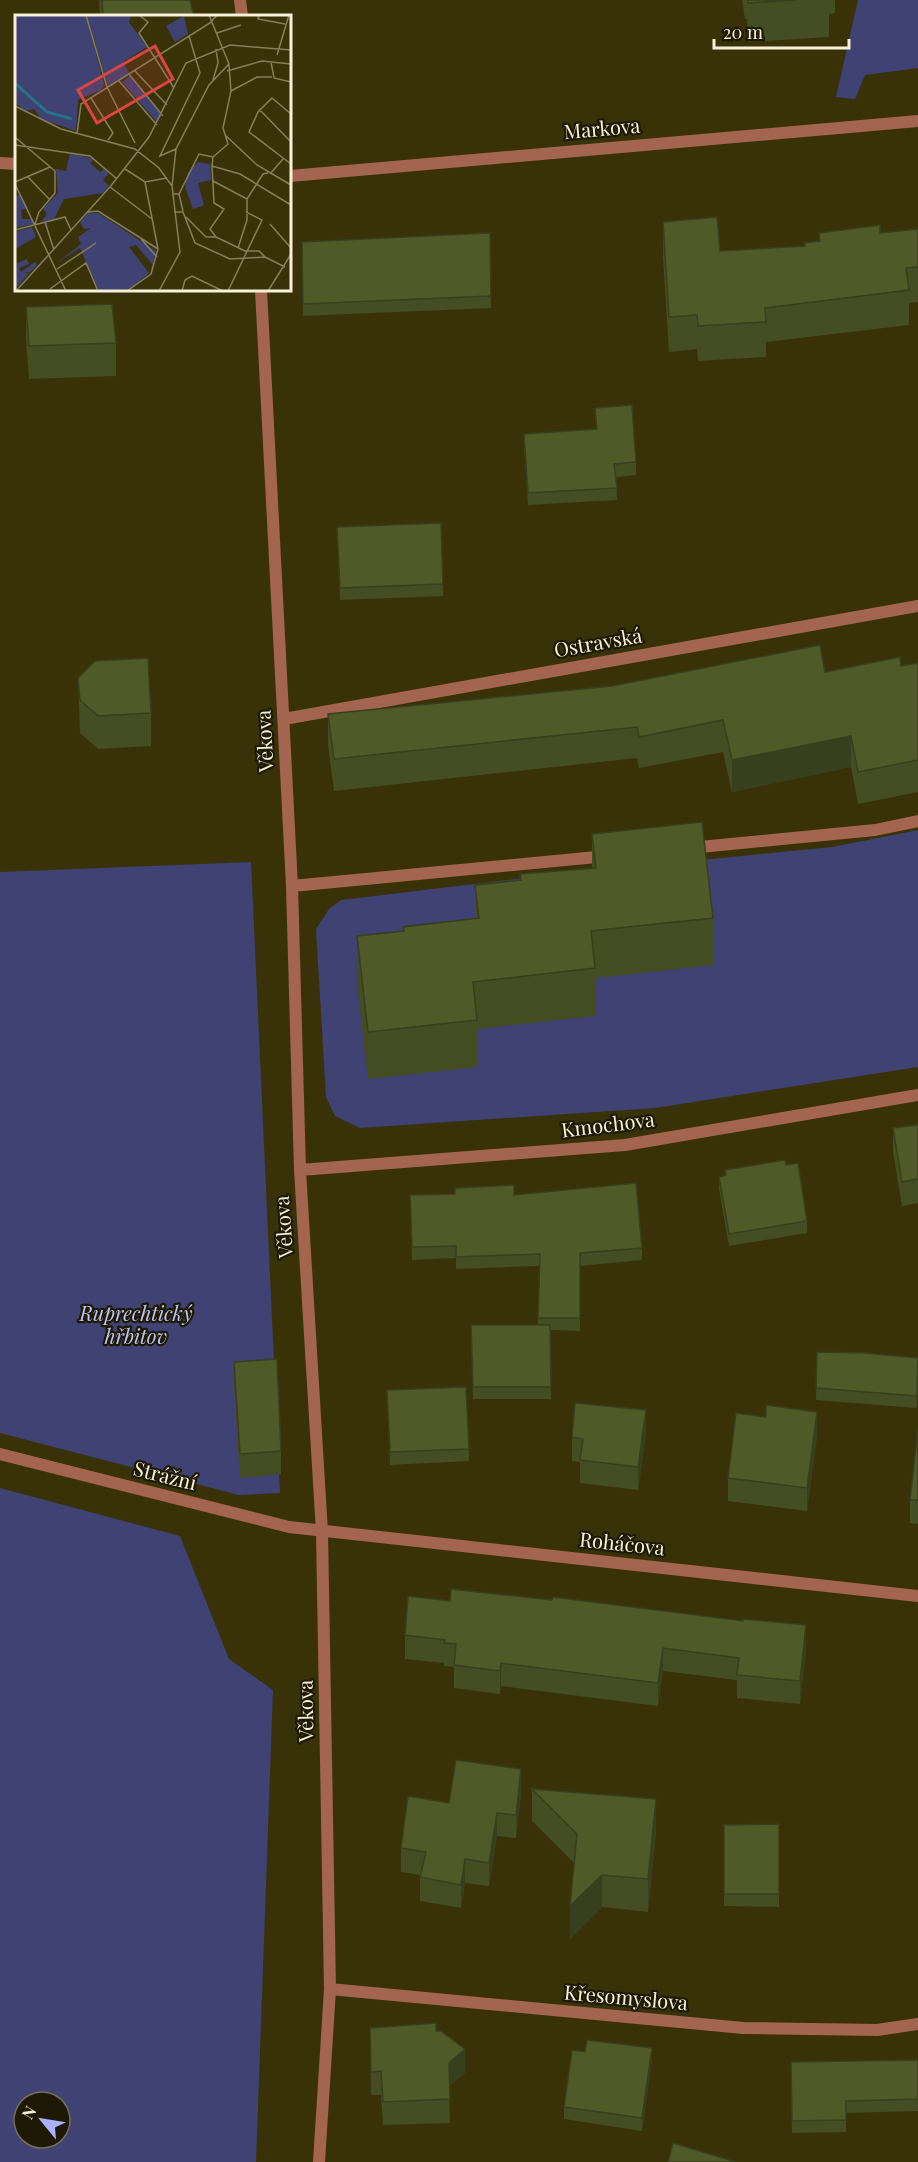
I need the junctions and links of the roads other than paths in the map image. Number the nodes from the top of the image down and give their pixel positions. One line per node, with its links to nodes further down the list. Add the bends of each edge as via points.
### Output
1 (240, 0): 2 (street)
2 (242, 15)
3 (918, 121): 6 (street, Markova)
4 (0, 163): 5 (street)
5 (15, 164)
6 (291, 176)
7 (261, 291): 9 (street, Věkova)
8 (918, 606): 9 (street, Ostravská)
9 (284, 719): 13 (street, Věkova)
10 (918, 821): 11 (street, via 875,830)
11 (676, 849)
12 (617, 855): 13 (street)
13 (292, 886): 15 (street, Věkova)
14 (918, 1095): 15 (street, Kmochova, via 625,1145)
15 (300, 1170): 17 (street, Věkova)
16 (0, 1454): 17 (street, Strážní)
17 (322, 1532): 18 (street, Roháčova); 19 (street, Věkova)
18 (918, 1596)
19 (330, 1989): 20 (street, Křesomyslova, via 743,2028 877,2030); 21 (street, Věkova)
20 (918, 2024)
21 (319, 2162)

